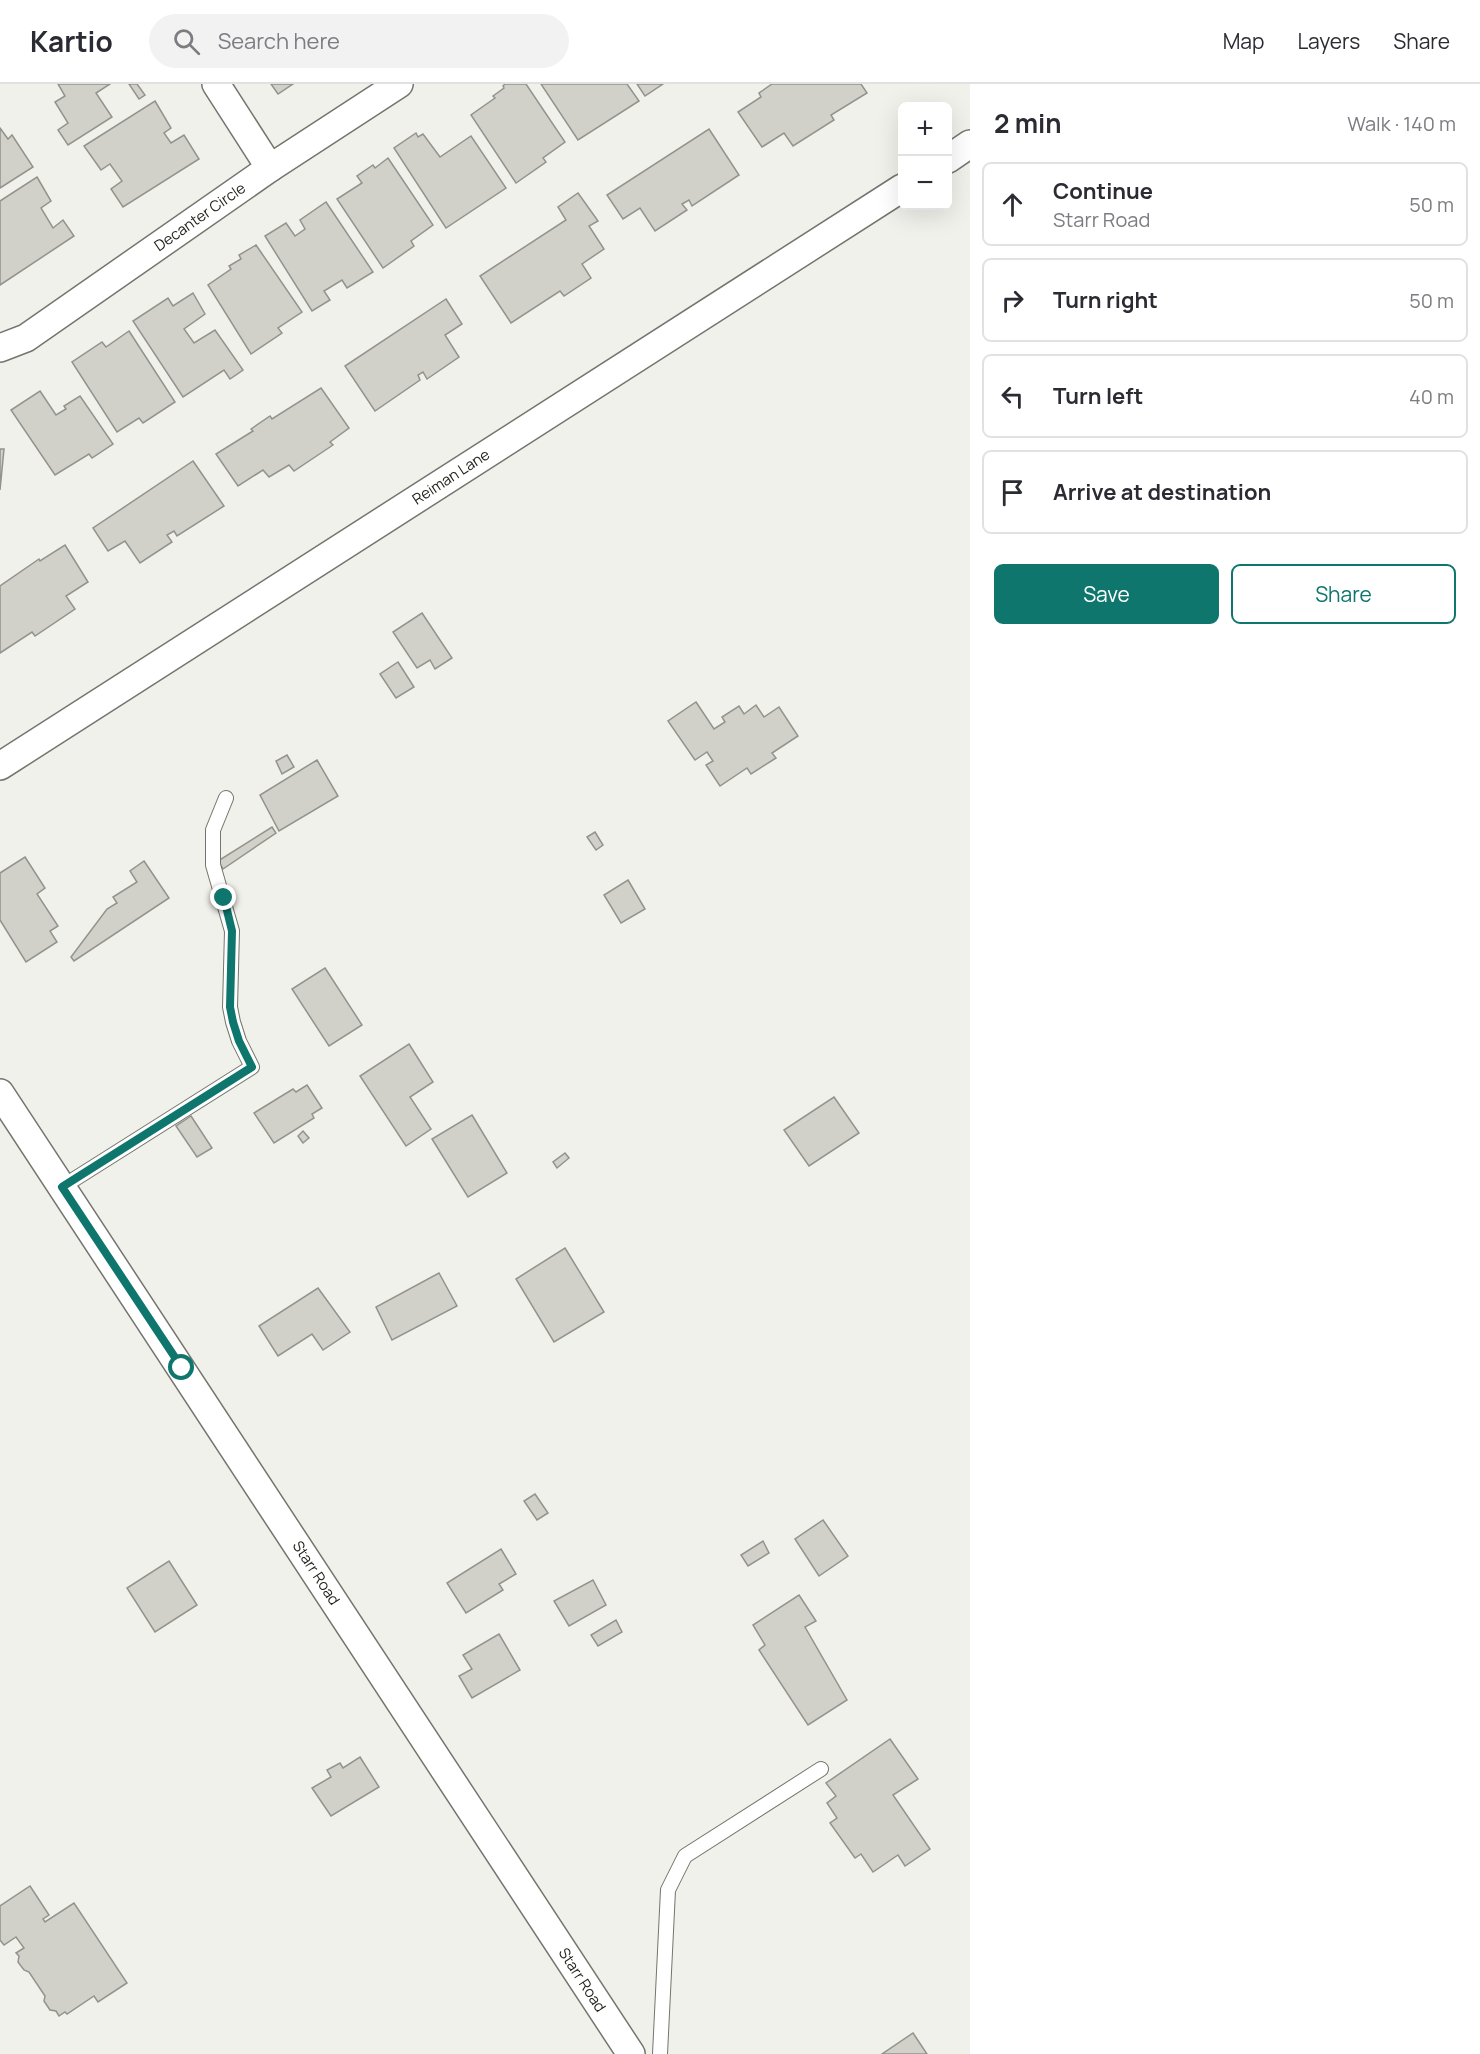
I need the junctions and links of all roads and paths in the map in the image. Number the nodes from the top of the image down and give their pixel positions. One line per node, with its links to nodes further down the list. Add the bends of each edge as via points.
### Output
1 (216, 84): 5 (street)
2 (399, 84): 5 (street, Decanter Circle)
3 (970, 144): 4 (street)
4 (952, 156)
5 (270, 168): 7 (street, Decanter Circle, via 26,338)
6 (898, 191): 8 (street, Reiman Lane)
7 (0, 348)
8 (0, 766)
9 (226, 798): 11 (lane, via 213,830 213,865 232,931 230,1007 239,1041 252,1067)
10 (0, 1093): 11 (street, Starr Road)
11 (62, 1187): 13 (street, Starr Road)
12 (821, 1769): 14 (lane, via 685,1856 668,1890)
13 (631, 2054)
14 (660, 2054)

